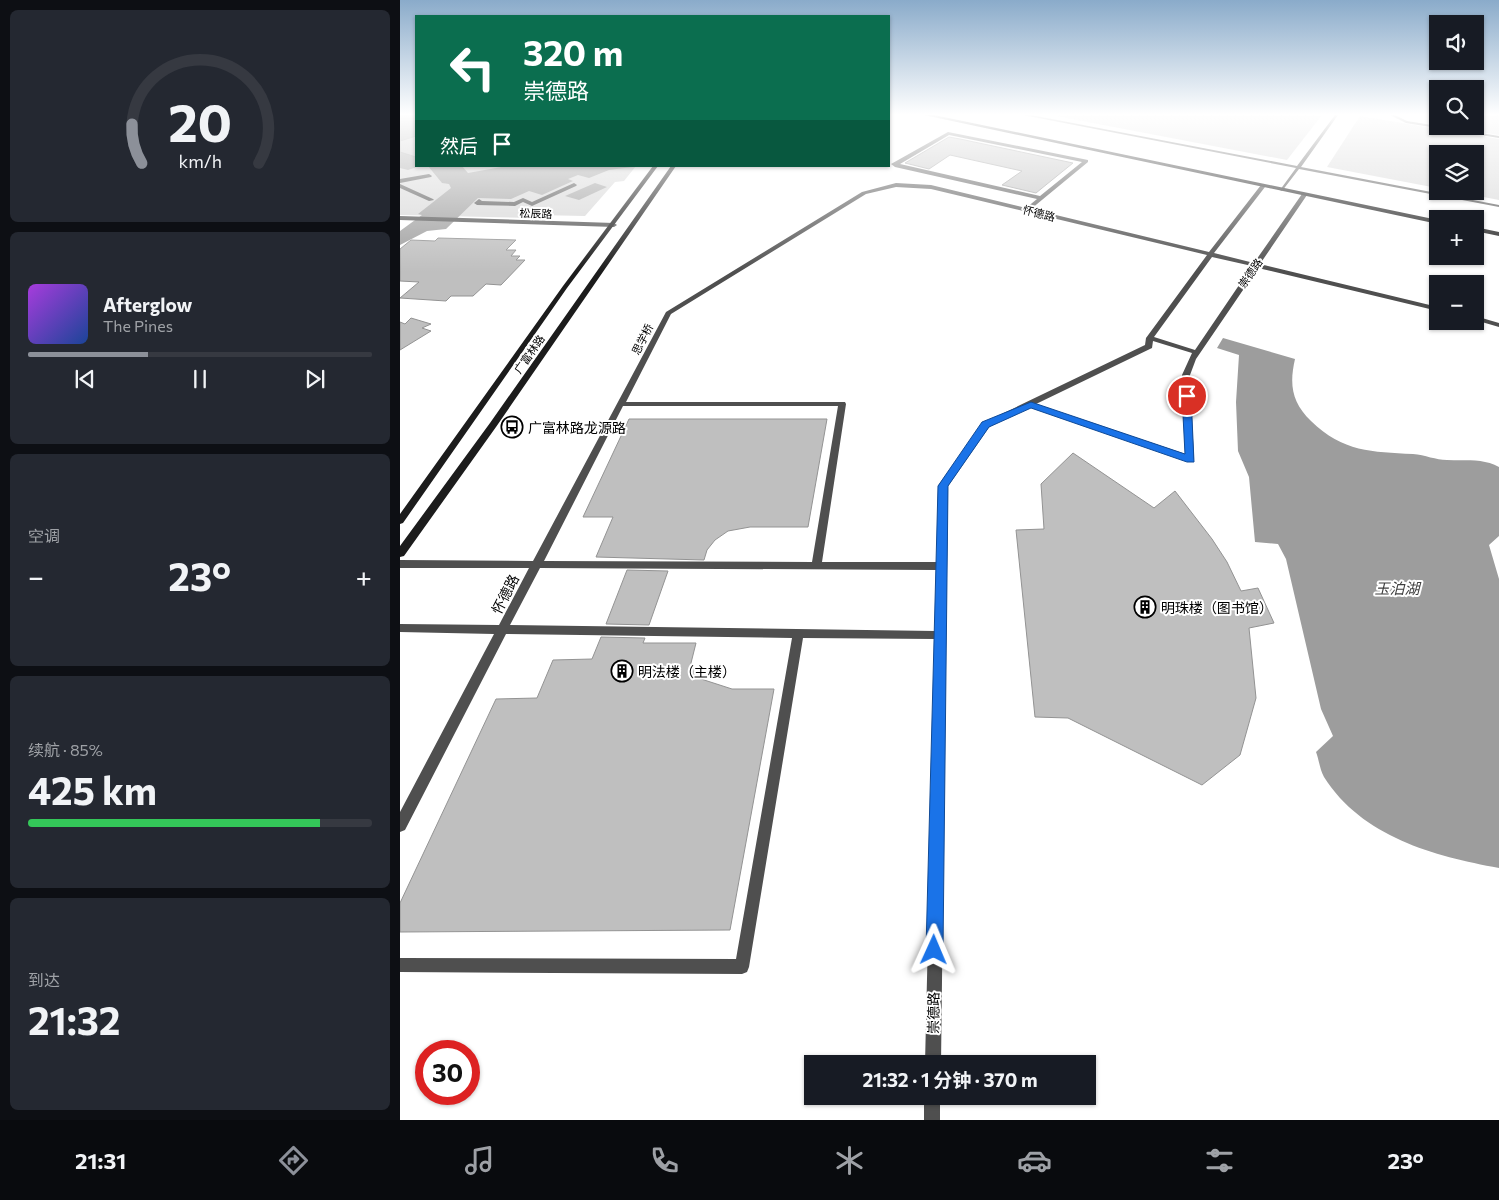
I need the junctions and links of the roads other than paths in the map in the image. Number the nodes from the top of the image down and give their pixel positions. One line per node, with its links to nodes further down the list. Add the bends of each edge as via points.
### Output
1 (655, 167): 26 (main road, 广富林路)
2 (673, 167): 41 (main road, 广富林路)
3 (905, 167): 9 (street)
4 (1079, 167): 18 (street)
5 (1175, 167): 13 (main road)
6 (1294, 167): 7 (lane)
7 (1298, 168): 15 (lane); 22 (lane)
8 (429, 176): 10 (street)
9 (958, 179): 14 (street); 18 (street)
10 (400, 181)
11 (400, 186): 19 (street)
12 (574, 186): 20 (street, via 532,204 523,200 515,204 477,203)
13 (1264, 186): 15 (main road); 29 (street, 崇德路)
14 (942, 189): 17 (street, 怀德路); 32 (street, 怀德路, via 896,185 864,193)
15 (1282, 190): 16 (main road)
16 (1304, 194): 25 (main road); 30 (street, 崇德路)
17 (971, 196): 21 (street); 23 (street, 怀德路)
18 (1041, 198): 23 (street)
19 (431, 200)
20 (480, 201)
21 (961, 204)
22 (1499, 206)
23 (1027, 210): 29 (street, 怀德路)
24 (403, 218): 26 (street, 松辰路)
25 (1429, 220)
26 (614, 224): 40 (main road, 广富林路)
27 (1484, 231): 28 (main road)
28 (1499, 234)
29 (1210, 254): 30 (street, 怀德路); 35 (street, 崇德路)
30 (1255, 265): 31 (street, 怀德路); 36 (street, 崇德路)
31 (1429, 307)
32 (668, 313): 37 (street, 思学桥)
33 (1484, 321): 34 (street)
34 (1499, 325)
35 (1150, 338): 36 (street); 39 (street, 崇德路, via 1149,346)
36 (1195, 352): 39 (street, 崇德路, via 1186,375 1190,459)
37 (636, 376): 38 (street, 怀德路)
38 (621, 404): 43 (street, 怀德路); 44 (street, via 842,404)
39 (1031, 405): 45 (street, 崇德路, via 986,424 943,486)
40 (400, 521)
41 (400, 553)
42 (400, 564): 43 (street)
43 (535, 565): 44 (street); 47 (street, 怀德路)
44 (816, 566): 45 (street)
45 (941, 566): 49 (street, 崇德路)
46 (400, 628): 47 (street)
47 (502, 629): 48 (street); 50 (street, 怀德路)
48 (798, 634): 49 (street); 51 (street, via 742,967)
49 (939, 635): 52 (street, 崇德路)
50 (400, 825)
51 (400, 966)
52 (932, 1055)
53 (932, 1105): 54 (street)
54 (932, 1120)

